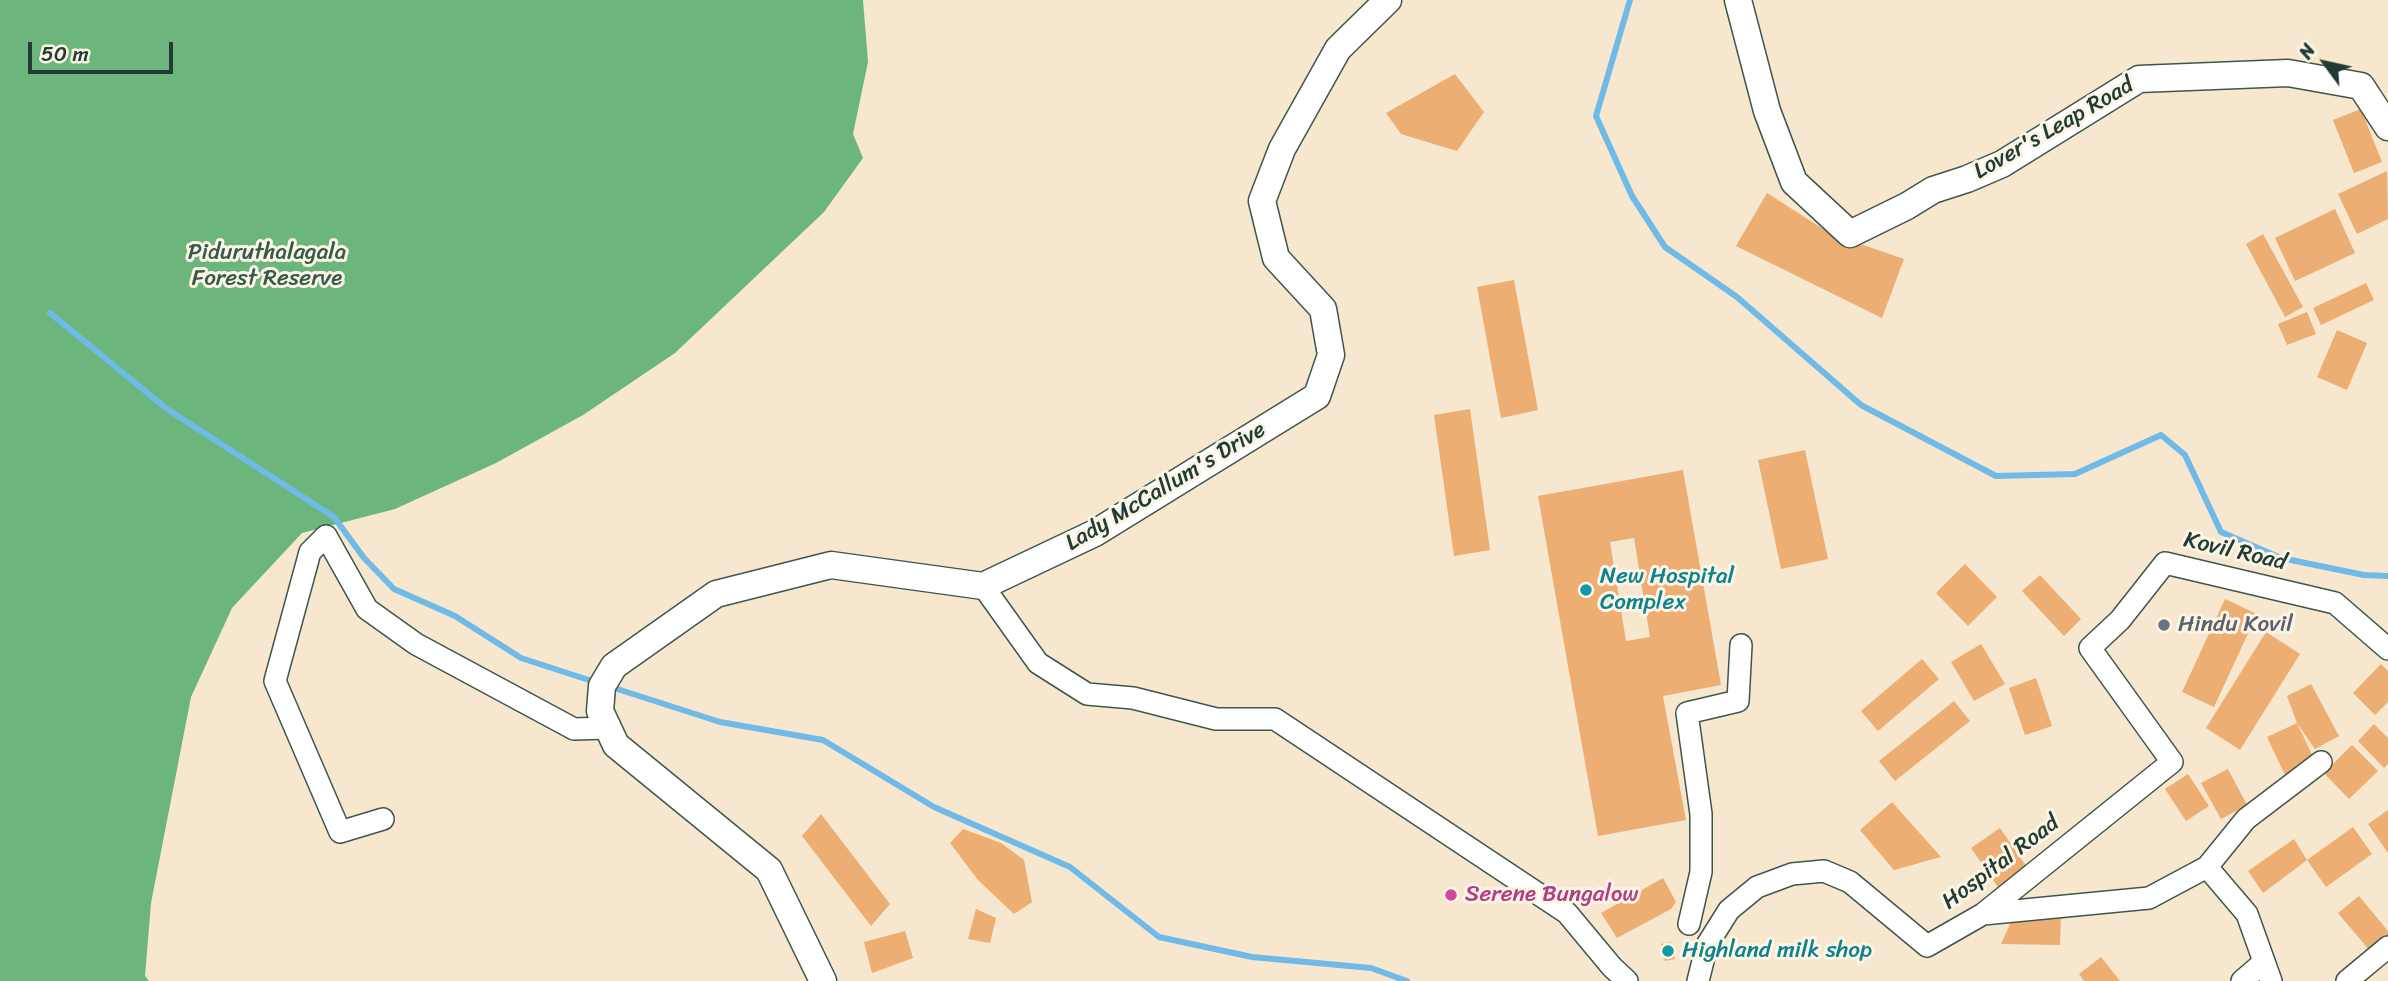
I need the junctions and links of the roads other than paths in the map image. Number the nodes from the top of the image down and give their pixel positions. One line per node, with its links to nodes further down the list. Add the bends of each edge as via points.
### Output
1 (1388, 0): 4 (main road, Lady McCallum's Drive, via 1338,49 1282,149 1262,201 1276,258 1323,309 1331,355 1317,396 1095,533)
2 (1738, 0): 3 (main road, Lover's Leap Road, via 1767,111 1794,182 1850,233 1933,190 2001,164 2139,79 2288,73 2361,86)
3 (2388, 127)
4 (983, 586): 8 (main road, via 831,565 716,594 614,666 602,686); 17 (street, via 1038,663 1087,694 1133,698 1216,719 1275,719 1567,913)
5 (1741, 645): 13 (street, via 1738,701 1687,713 1700,814 1701,872)
6 (2090, 648): 7 (street, Kovil Road, via 2120,620 2165,563 2335,603); 12 (street, Hospital Road, via 2172,762)
7 (2388, 649)
8 (604, 720): 10 (street, via 574,729 416,644 367,609 326,536 310,552 275,681 340,832); 16 (main road, via 616,745 769,870)
9 (2321, 762): 11 (street, via 2246,820)
10 (383, 819)
11 (2207, 867): 12 (street, via 2150,898); 15 (street, via 2248,914)
12 (1983, 914): 18 (street, Hospital Road, via 1927,946 1850,882 1824,871 1792,874 1757,887 1729,909 1707,945)
13 (1689, 924)
14 (2388, 947): 20 (street)
15 (2267, 972): 19 (street)
16 (823, 981)
17 (1628, 981)
18 (1698, 981)
19 (2242, 981)
20 (2347, 981)

